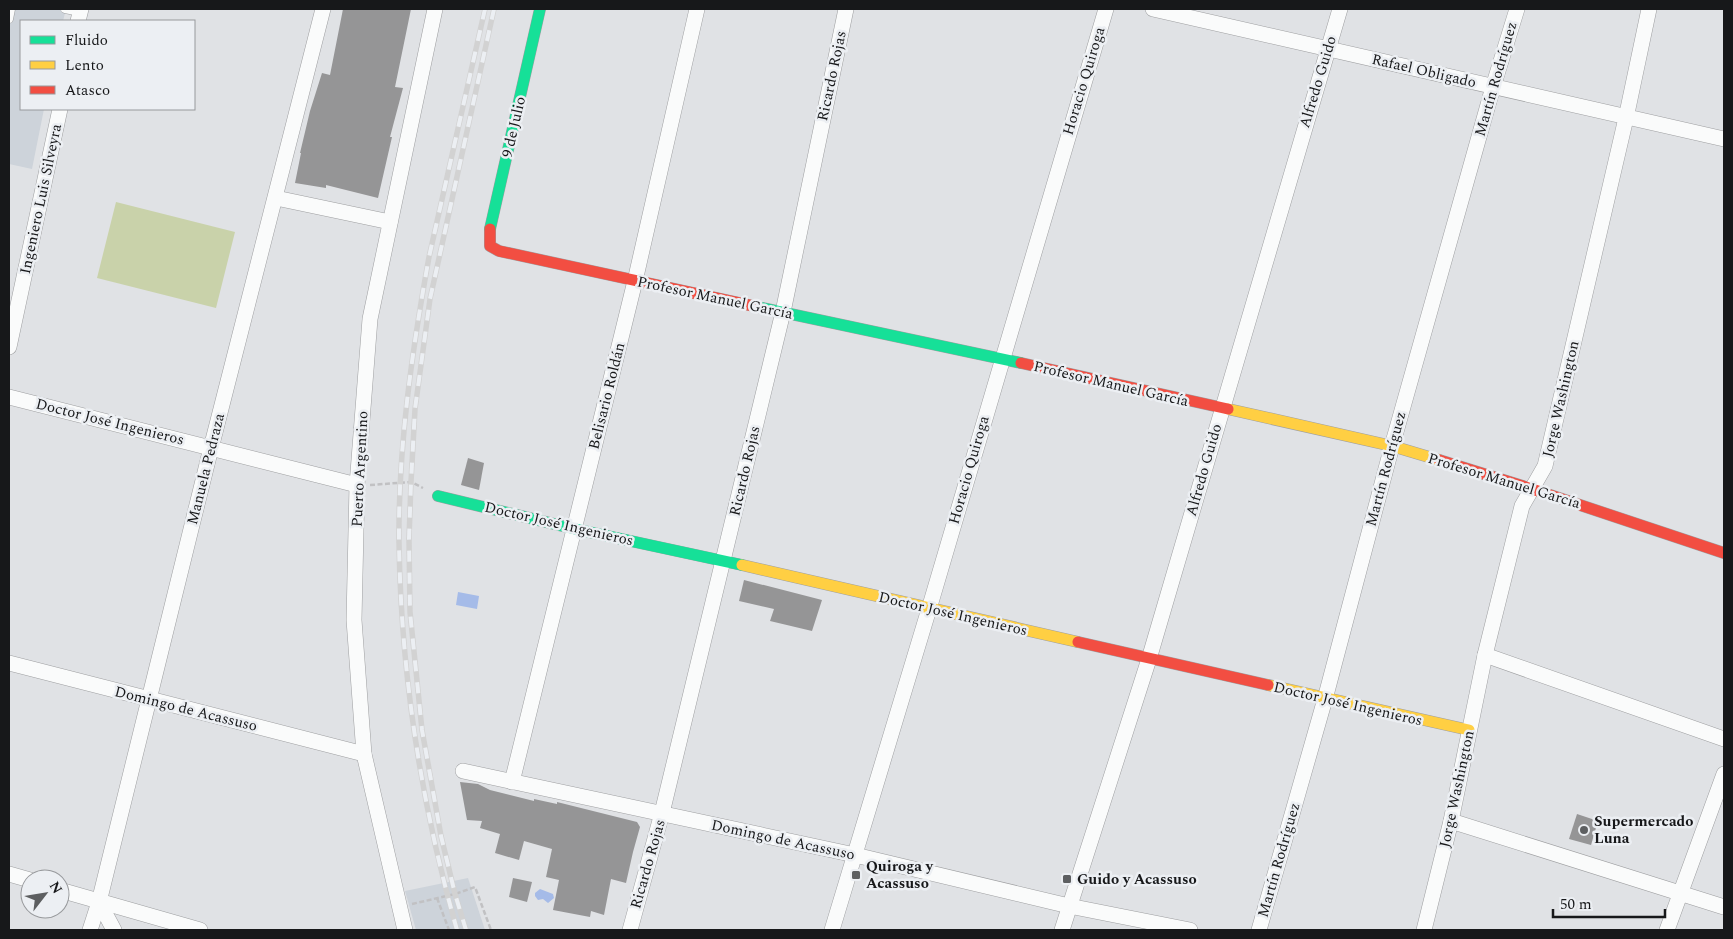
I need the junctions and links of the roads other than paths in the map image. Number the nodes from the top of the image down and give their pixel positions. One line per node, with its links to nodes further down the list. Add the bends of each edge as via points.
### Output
1 (11, 9): 14 (lane)
2 (65, 9): 13 (lane)
3 (323, 9): 20 (street, Manuela Pedraza)
4 (435, 9): 21 (street, Puerto Argentino)
5 (540, 9): 22 (street, 9 de Julio, via 489,234)
6 (697, 9): 23 (street, Belisario Roldán)
7 (846, 9): 24 (street, Ricardo Rojas)
8 (1106, 9): 26 (street, Horacio Quiroga)
9 (1153, 9): 15 (street, Rafael Obligado)
10 (1340, 9): 15 (street, Alfredo Guido)
11 (1517, 9): 16 (street, Martín Rodríguez)
12 (1649, 9): 18 (street, Jorge Washington)
13 (80, 14)
14 (9, 19)
15 (1327, 49): 16 (street, Rafael Obligado); 28 (street, Alfredo Guido)
16 (1493, 87): 18 (street, Rafael Obligado); 29 (street, Martín Rodríguez)
17 (60, 110): 25 (street, Ingeniero Luis Silveyra)
18 (1626, 118): 19 (street, Rafael Obligado); 32 (street, Jorge Washington, via 1545,466)
19 (1724, 139)
20 (276, 198): 21 (street); 30 (street, Manuela Pedraza)
21 (390, 222): 31 (street, Puerto Argentino, via 370,319)
22 (490, 246): 23 (street, Profesor Manuel García, via 499,251)
23 (635, 281): 24 (street, Profesor Manuel García); 34 (street, Belisario Roldán)
24 (784, 312): 26 (street, Profesor Manuel García); 36 (street, Ricardo Rojas)
25 (9, 347)
26 (1002, 359): 28 (street, Profesor Manuel García); 37 (street, Horacio Quiroga)
27 (9, 397): 30 (street, Doctor José Ingenieros)
28 (1222, 409): 29 (street, Profesor Manuel García); 39 (street, Alfredo Guido)
29 (1392, 446): 32 (street, Profesor Manuel García); 41 (street, Martín Rodríguez)
30 (211, 447): 31 (street, Doctor José Ingenieros); 42 (street, Manuela Pedraza)
31 (357, 485): 45 (street, Puerto Argentino, via 354,620)
32 (1532, 488): 35 (street, Profesor Manuel García); 38 (street, Jorge Washington, via 1522,506)
33 (438, 496): 34 (street, Doctor José Ingenieros)
34 (575, 529): 36 (street, Doctor José Ingenieros); 48 (street, Belisario Roldán)
35 (1724, 553)
36 (724, 562): 37 (street, Doctor José Ingenieros); 49 (street, Ricardo Rojas)
37 (929, 609): 39 (street, Doctor José Ingenieros); 51 (street, Horacio Quiroga)
38 (1485, 655): 43 (street, Jorge Washington); 44 (street)
39 (1148, 659): 41 (street, Doctor José Ingenieros); 55 (street, Alfredo Guido)
40 (9, 663): 42 (street, Domingo de Acassuso)
41 (1325, 699): 43 (street, Doctor José Ingenieros); 65 (street, Martín Rodríguez)
42 (150, 700): 45 (street, Domingo de Acassuso); 54 (street, Manuela Pedraza)
43 (1469, 730): 50 (street, Jorge Washington)
44 (1724, 739)
45 (364, 754): 60 (street, Puerto Argentino)
46 (463, 771): 48 (street, Domingo de Acassuso)
47 (1724, 774): 53 (street)
48 (512, 782): 49 (street, Domingo de Acassuso)
49 (662, 813): 51 (street, Domingo de Acassuso); 61 (street, Ricardo Rojas)
50 (1451, 821): 53 (street); 66 (street, Jorge Washington)
51 (855, 855): 55 (street, Domingo de Acassuso); 62 (street, Horacio Quiroga)
52 (70, 893): 54 (street)
53 (1682, 895): 56 (street); 67 (street)
54 (99, 902): 57 (street, Manuela Pedraza); 58 (street); 59 (street)
55 (1069, 906): 63 (street, Alfredo Guido); 64 (street, Domingo de Acassuso)
56 (1724, 907)
57 (90, 930)
58 (114, 930)
59 (200, 930)
60 (405, 930)
61 (630, 930)
62 (832, 930)
63 (1062, 930)
64 (1190, 930)
65 (1259, 930)
66 (1424, 930)
67 (1668, 930)

